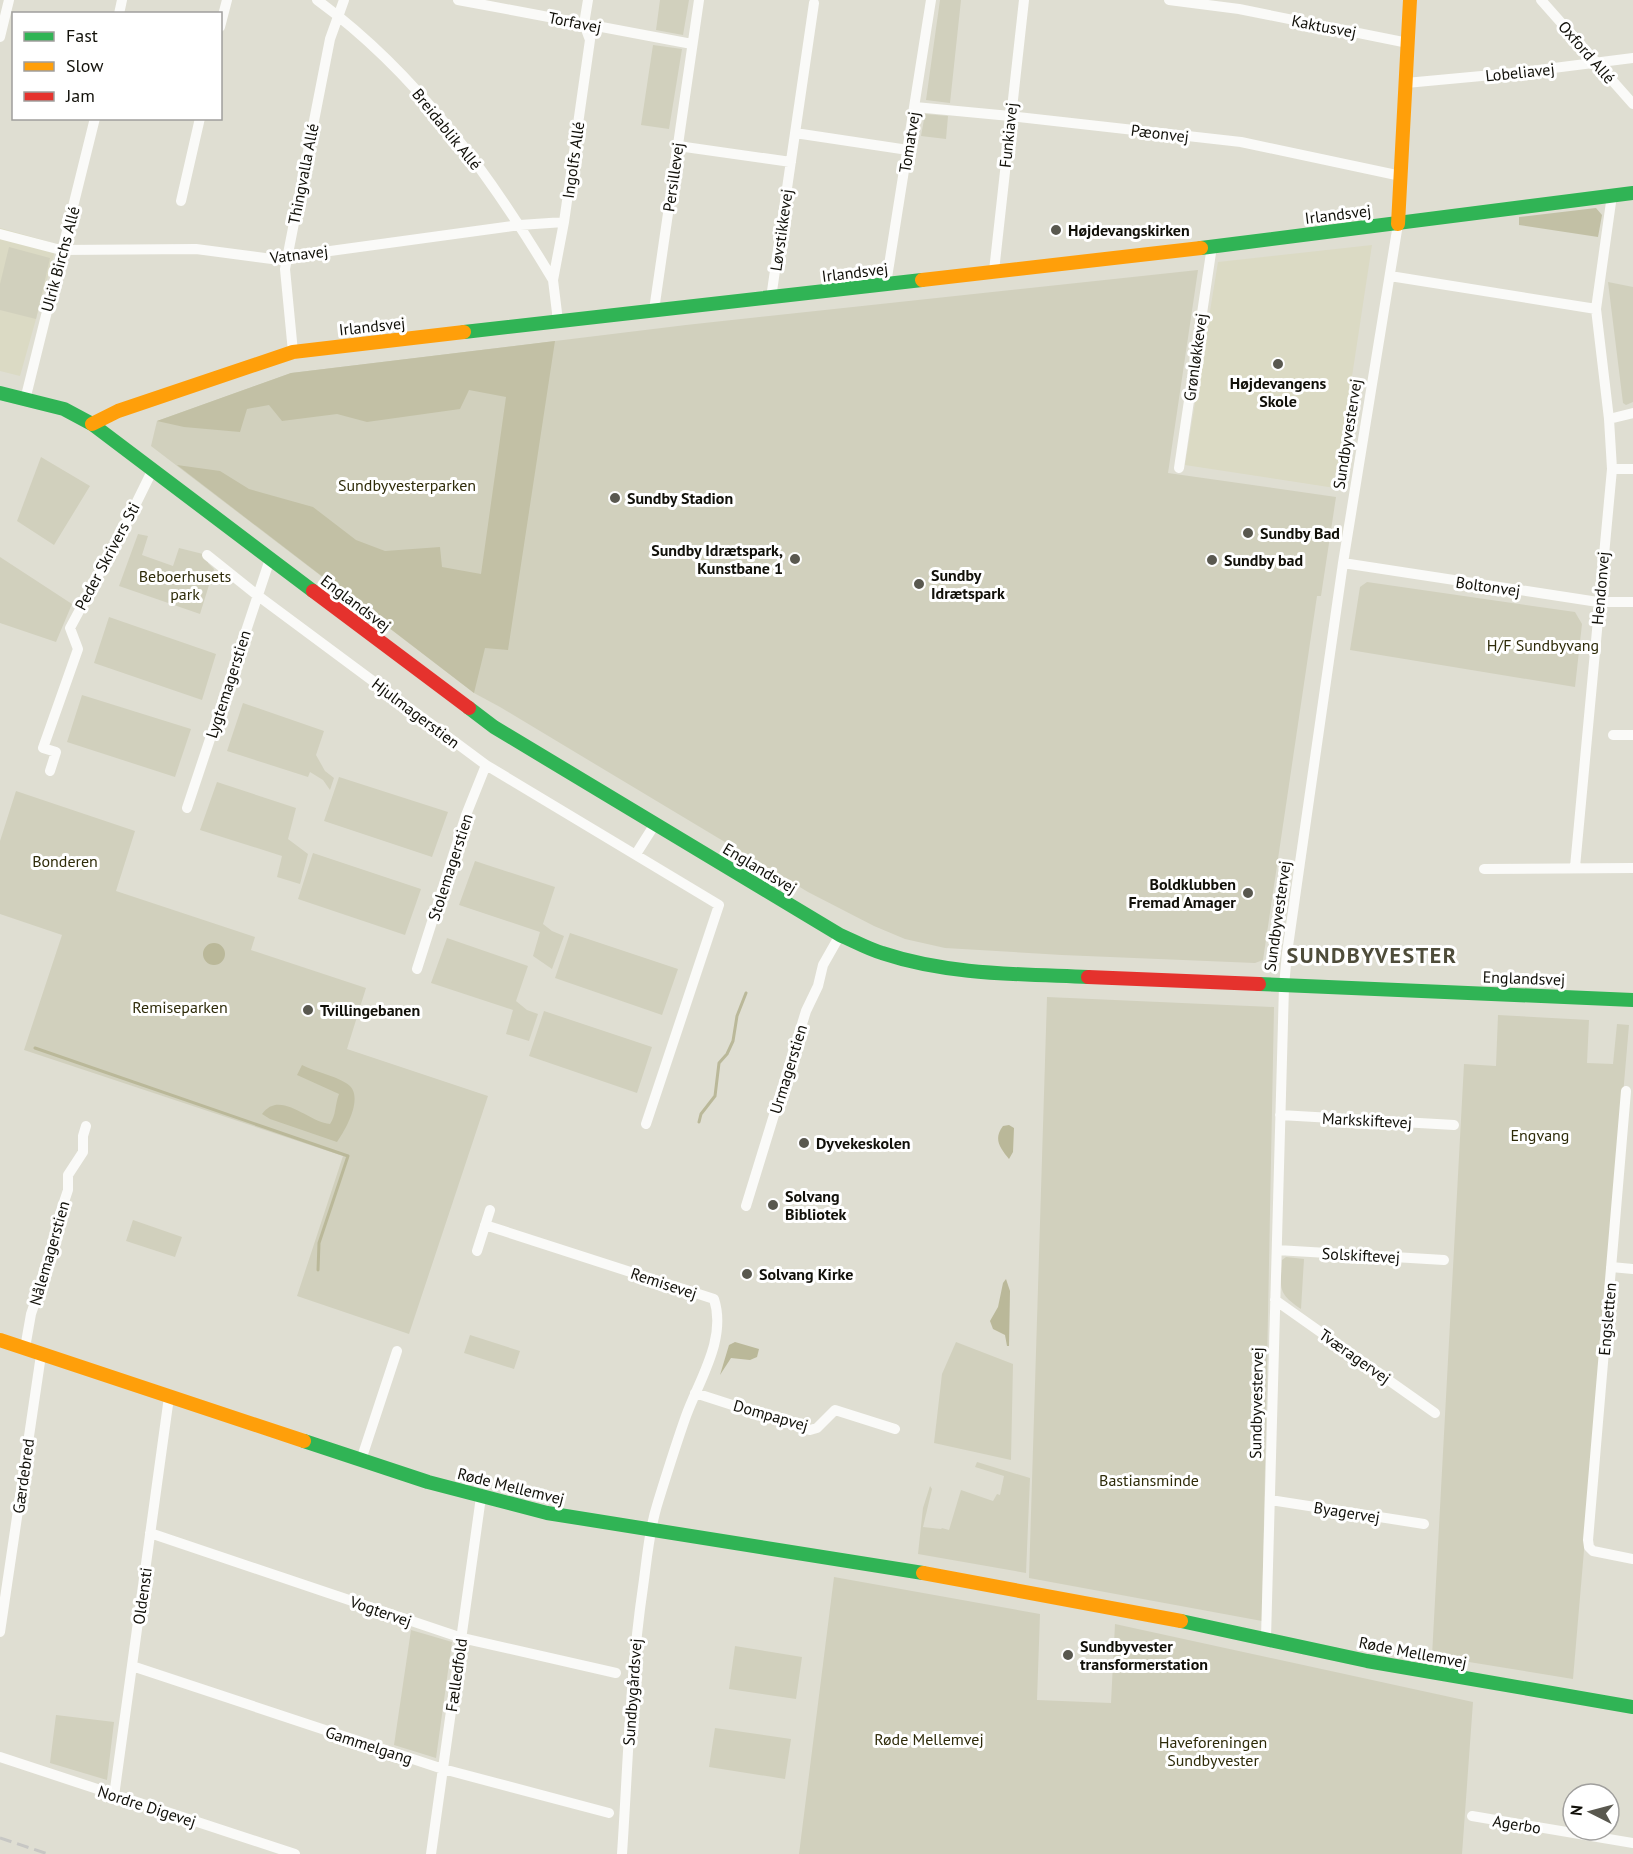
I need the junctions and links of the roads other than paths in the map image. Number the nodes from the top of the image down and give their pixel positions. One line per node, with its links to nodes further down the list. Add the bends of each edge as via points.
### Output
1 (9, 0): 17 (street)
2 (226, 0): 15 (street)
3 (317, 0): 14 (street, Breidablik Allé)
4 (344, 0): 14 (street, Thingvalla Allé)
5 (458, 0): 16 (street, Torfavej)
6 (588, 0): 16 (street, Ingolfs Allé)
7 (699, 0): 19 (street, Persillevej)
8 (931, 0): 24 (street, Tomatvej)
9 (1024, 0): 25 (street, Funkiavej)
10 (1169, 0): 18 (street, Kaktusvej, via 1239,9)
11 (1410, 0): 18 (street, Sundbyvestervej)
12 (1541, 0): 21 (street, Oxford Allé)
13 (814, 3): 28 (street, Løvstikkevej)
14 (339, 16): 38 (street, Breidablik Allé, via 400,72 459,140); 42 (street, Thingvalla Allé, via 330,39)
15 (222, 18)
16 (584, 24): 19 (street, Torfavej); 36 (street, Ingolfs Allé, via 591,40)
17 (0, 37)
18 (1408, 43): 22 (street, Sundbyvestervej)
19 (692, 44): 29 (street, Persillevej)
20 (1633, 58): 21 (street, Lobeliavej)
21 (1596, 63): 22 (street, Lobeliavej); 23 (street, Oxford Allé)
22 (1406, 83): 32 (street, Sundbyvestervej)
23 (1633, 104)
24 (915, 107): 25 (street, Pæonvej); 30 (street, Tomatvej)
25 (1010, 116): 32 (street, Pæonvej, via 1241,142); 43 (street, Funkiavej)
26 (95, 120): 41 (street, Ulrik Birchs Allé)
27 (200, 120): 35 (street)
28 (795, 133): 30 (street); 31 (street, Løvstikkevej)
29 (678, 146): 31 (street); 49 (street, Persillevej)
30 (908, 150): 46 (street, Tomatvej)
31 (791, 162): 47 (street, Løvstikkevej)
32 (1401, 176): 37 (street, Sundbyvestervej)
33 (1633, 193): 34 (street, Irlandsvej)
34 (1612, 195): 37 (street, Irlandsvej); 48 (street, Hendonvej)
35 (181, 201)
36 (564, 222): 38 (street, Vatnavej); 45 (street, Ingolfs Allé)
37 (1398, 224): 40 (street, Irlandsvej); 44 (street, Sundbyvestervej)
38 (520, 225): 42 (street, Vatnavej); 45 (street, Breidablik Allé)
39 (0, 234): 41 (street, Vatnavej)
40 (1212, 246): 43 (street, Irlandsvej); 57 (street, Grønløkkevej)
41 (61, 250): 42 (street, Vatnavej, via 196,249 272,259); 53 (street, Ulrik Birchs Allé)
42 (288, 256): 51 (street, Thingvalla Allé, via 285,269)
43 (994, 271): 46 (street, Irlandsvej)
44 (1390, 276): 48 (street); 63 (street, Sundbyvestervej)
45 (553, 280): 50 (street, Ingolfs Allé)
46 (886, 285): 47 (street, Irlandsvej)
47 (771, 298): 49 (street, Irlandsvej)
48 (1596, 309): 55 (street, Hendonvej)
49 (654, 310): 50 (street, Irlandsvej)
50 (558, 321): 51 (street, Irlandsvej)
51 (293, 352): 56 (street, Irlandsvej, via 118,411)
52 (0, 393): 53 (street, Englandsvej)
53 (25, 400): 56 (street, Englandsvej, via 64,409)
54 (1633, 413): 55 (street)
55 (1609, 419): 59 (street, Hendonvej)
56 (92, 424): 58 (street, Englandsvej)
57 (1179, 468)
58 (153, 469): 62 (street, Englandsvej); 70 (street, Peder Skrivers Sti, via 70,628 78,649 43,748 56,752)
59 (1612, 469): 60 (street); 65 (street, Hendonvej)
60 (1633, 469)
61 (207, 555): 64 (street, Hjulmagerstien)
62 (270, 559): 64 (street, Lygtemagerstien); 72 (street, Englandsvej, via 494,727)
63 (1343, 563): 65 (street, Boltonvej); 79 (street, Sundbyvestervej)
64 (257, 596): 69 (street, Hjulmagerstien); 71 (street, Lygtemagerstien)
65 (1598, 602): 66 (street, Boltonvej); 74 (street, Hendonvej)
66 (1633, 602)
67 (1613, 735): 68 (street)
68 (1633, 735)
69 (486, 765): 73 (street, Hjulmagerstien); 78 (street, Stolemagerstien)
70 (50, 771)
71 (187, 808)
72 (656, 824): 73 (street); 77 (street, Englandsvej)
73 (636, 854): 83 (street, Hjulmagerstien, via 720,905)
74 (1575, 867): 75 (street); 76 (street)
75 (1633, 868)
76 (1484, 869)
77 (840, 935): 79 (street, Englandsvej, via 881,953 971,972); 86 (street, Urmagerstien, via 823,965 806,1011)
78 (417, 969)
79 (1284, 986): 80 (street, Englandsvej); 82 (street, Sundbyvestervej)
80 (1633, 1000)
81 (1626, 1091): 92 (street, Engsletten)
82 (1280, 1115): 84 (street, Markskiftevej); 90 (street, Sundbyvestervej)
83 (646, 1124)
84 (1454, 1125)
85 (86, 1126): 96 (street, Nålemagerstien, via 83,1152 68,1175 59,1232 31,1314)
86 (746, 1206)
87 (490, 1210): 88 (street)
88 (485, 1225): 89 (street); 99 (street, Remisevej, via 714,1299 716,1335)
89 (477, 1251)
90 (1277, 1251): 91 (street, Solskiftevej); 94 (street, Sundbyvestervej)
91 (1444, 1260)
92 (1611, 1267): 93 (street); 109 (street, Engsletten, via 1589,1547)
93 (1633, 1269)
94 (1275, 1300): 101 (street, Tværagervej); 105 (street, Sundbyvestervej)
95 (0, 1340): 96 (street, Røde Mellemvej)
96 (25, 1348): 98 (street, Røde Mellemvej)
97 (397, 1351): 103 (street)
98 (40, 1355): 100 (street, Røde Mellemvej); 110 (street, Gærdebred)
99 (695, 1393): 102 (street, Dompapvej, via 810,1430 835,1410); 107 (street, Remisevej)
100 (169, 1396): 103 (street, Røde Mellemvej); 108 (street, Oldensti)
101 (1435, 1413)
102 (895, 1429)
103 (361, 1460): 104 (street, Røde Mellemvej)
104 (482, 1497): 107 (street, Røde Mellemvej, via 581,1520); 111 (street, Fælledfold)
105 (1270, 1500): 106 (street, Byagervej); 112 (street, Sundbyvestervej)
106 (1424, 1524)
107 (651, 1531): 112 (street, Røde Mellemvej, via 911,1571); 124 (street, Sundbygårdsvej, via 634,1648)
108 (150, 1533): 111 (street, Vogtervej); 113 (street, Oldensti)
109 (1633, 1559)
110 (0, 1632)
111 (462, 1638): 114 (street, Vogtervej); 117 (street, Fælledfold)
112 (1266, 1638): 115 (street, Røde Mellemvej, via 1438,1674)
113 (132, 1666): 117 (street, Gammelgang); 118 (street, Oldensti)
114 (616, 1672)
115 (1633, 1707)
116 (0, 1757): 118 (street, Nordre Digevej)
117 (443, 1769): 119 (street, Gammelgang); 123 (street, Fælledfold)
118 (114, 1796): 122 (street, Nordre Digevej)
119 (609, 1814)
120 (1472, 1816): 121 (street, Agerbo)
121 (1633, 1843)
122 (295, 1854)
123 (431, 1854)
124 (621, 1854)

